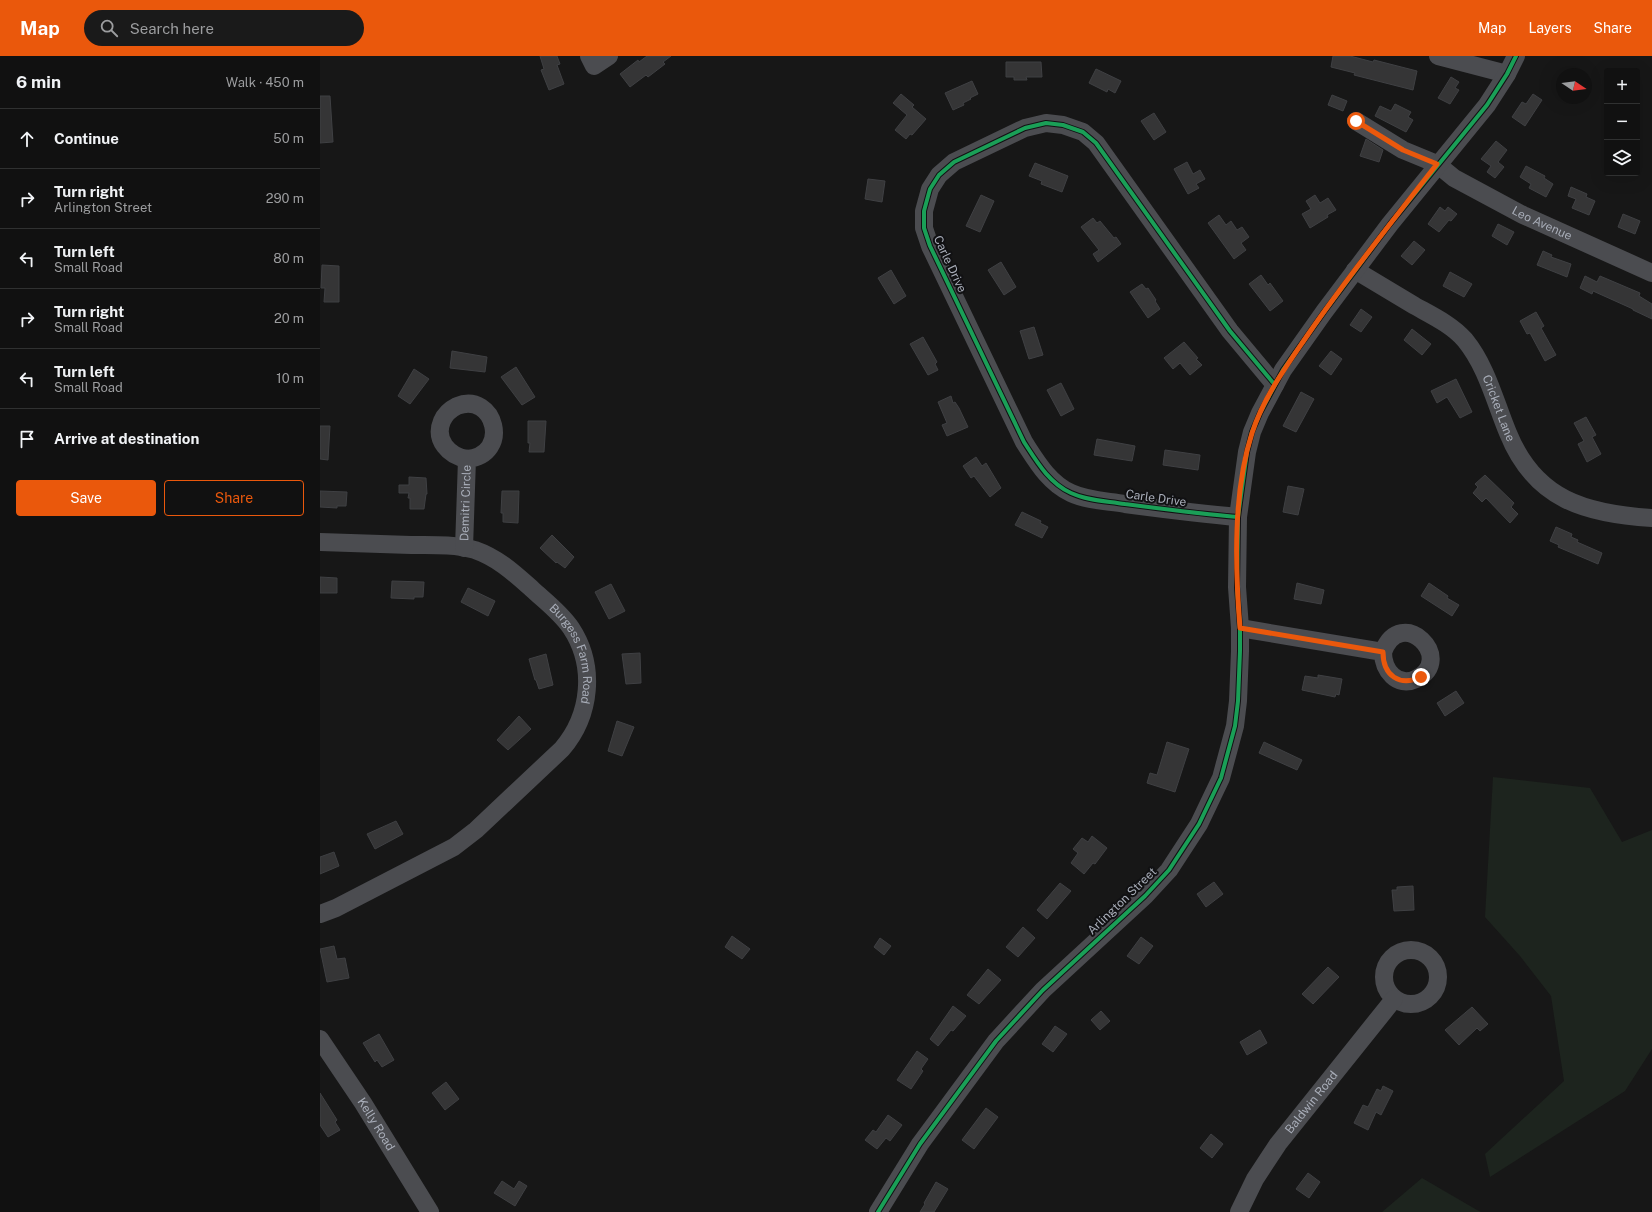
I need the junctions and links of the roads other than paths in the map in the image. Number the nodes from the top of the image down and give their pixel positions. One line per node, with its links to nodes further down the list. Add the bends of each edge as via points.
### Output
1 (589, 56): 2 (street, via 594,66)
2 (609, 56)
3 (1438, 56): 5 (street)
4 (1516, 56): 5 (street, Arlington Street)
5 (1507, 74): 7 (street, Arlington Street, via 1487,105)
6 (1356, 121): 7 (street, Leo Avenue, via 1403,150)
7 (1437, 164): 8 (street, Arlington Street); 9 (street, Leo Avenue, via 1460,181 1523,215)
8 (1355, 270): 10 (street, Arlington Street); 13 (street, Cricket Lane, via 1441,321 1465,340 1486,375 1508,434 1536,479 1564,499 1590,509 1608,514)
9 (1652, 273)
10 (1275, 385): 12 (street, Arlington Street, via 1252,432 1243,474); 12 (street, Carle Drive, via 1230,331 1096,143 1082,132 1063,125 1046,123 1025,128 954,162 939,175 930,189 924,211 924,228 930,246 1024,442 1040,467 1055,483 1071,493 1090,499)
11 (467, 459): 15 (street, Demitri Circle)
12 (1238, 517): 16 (street, Arlington Street, via 1237,587)
13 (1652, 518)
14 (320, 542): 15 (street, Burgess Farm Road, via 444,545)
15 (464, 548): 18 (street, Burgess Farm Road, via 483,553 501,563 570,626 579,644 587,674 587,695 578,726 562,749 476,830 454,847)
16 (1240, 628): 17 (street); 22 (street, Arlington Street, via 1240,678 1235,726 1221,778 1192,836 1169,870 1145,896 1043,990 996,1041 920,1144)
17 (1383, 652)
18 (320, 914)
19 (1394, 999): 23 (street, Baldwin Road, via 1278,1144 1255,1179)
20 (320, 1038): 21 (street, Kelly Road)
21 (430, 1212)
22 (878, 1212)
23 (1239, 1212)

